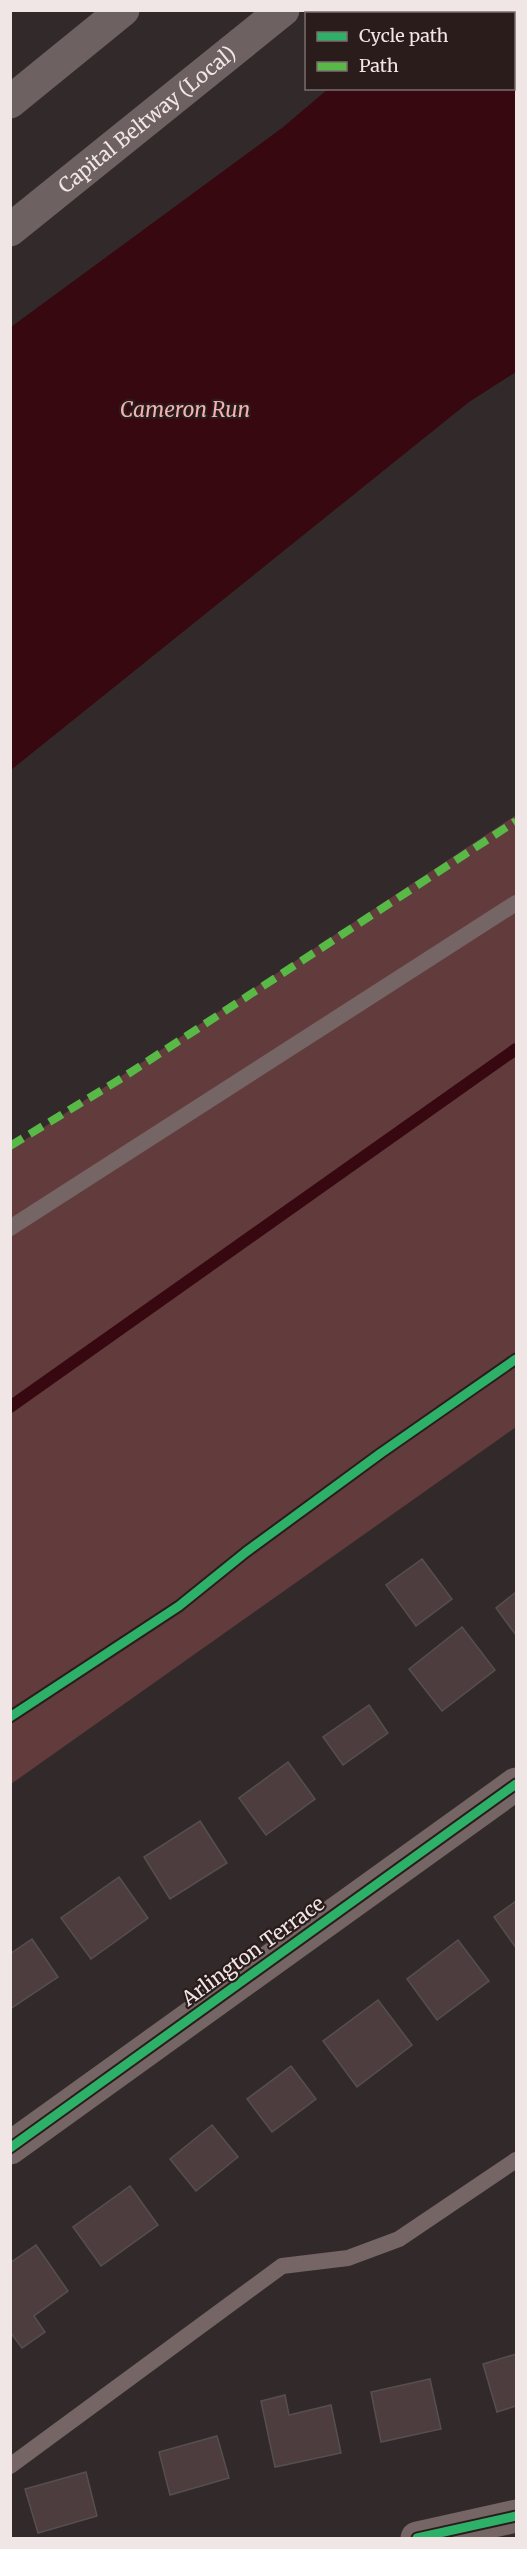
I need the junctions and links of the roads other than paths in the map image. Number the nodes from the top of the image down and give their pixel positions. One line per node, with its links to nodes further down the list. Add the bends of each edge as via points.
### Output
1 (123, 10): 3 (highway)
2 (283, 10): 4 (highway, Capital Beltway (Local))
3 (10, 102)
4 (10, 230)
5 (516, 903): 6 (lane)
6 (10, 1228)
7 (516, 1784): 8 (street, Arlington Terrace)
8 (10, 2148)
9 (516, 2160): 10 (lane, via 399,2239 348,2258 282,2266)
10 (10, 2466)
11 (516, 2516): 12 (street)
12 (417, 2538)

